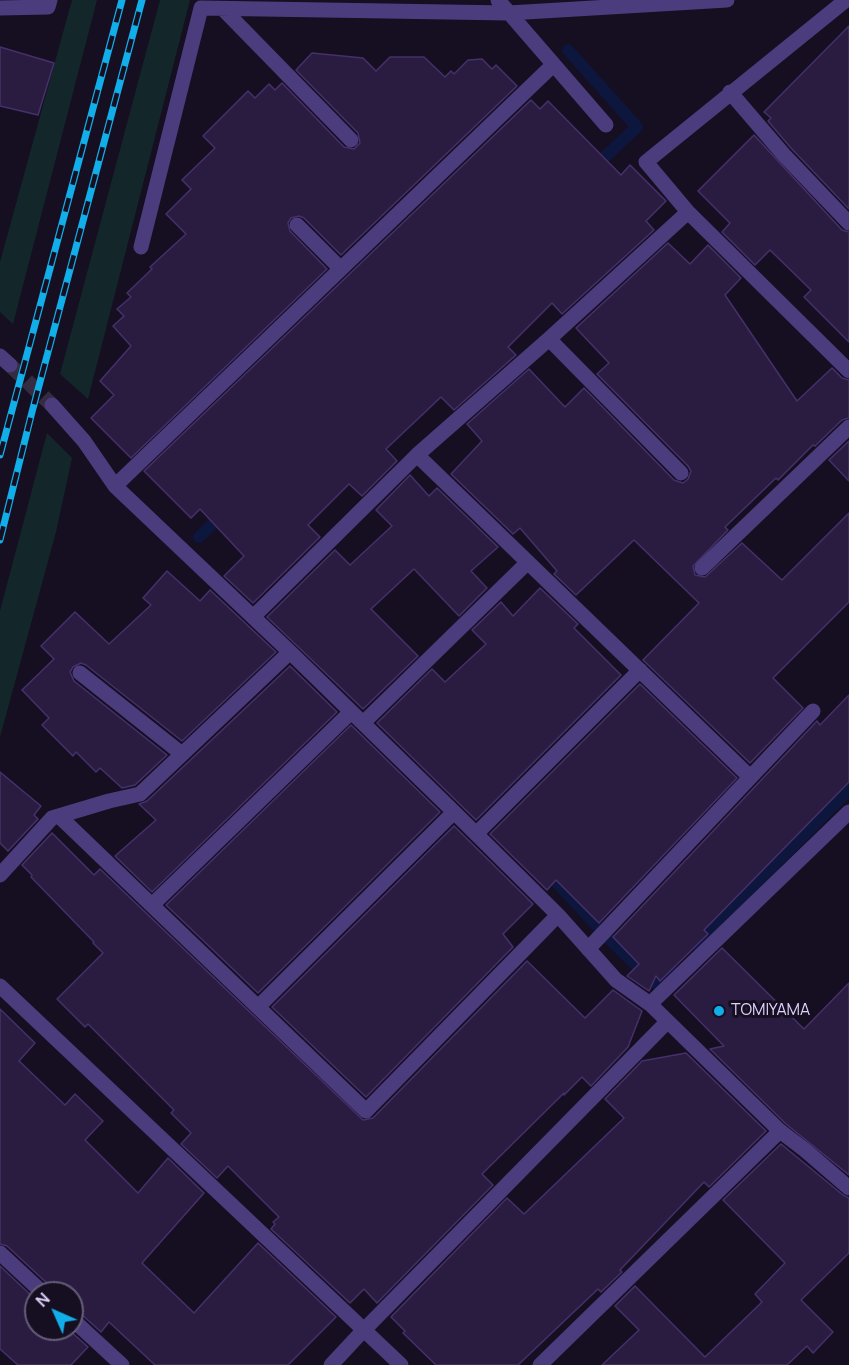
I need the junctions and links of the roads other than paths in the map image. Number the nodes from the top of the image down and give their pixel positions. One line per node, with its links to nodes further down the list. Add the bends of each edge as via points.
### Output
1 (50, 0): 5 (street, via 48,7)
2 (498, 0): 7 (street)
3 (728, 0): 7 (street)
4 (844, 3): 9 (street)
5 (0, 8)
6 (223, 9): 7 (street); 11 (street); 15 (street, via 201,8)
7 (509, 13): 8 (street)
8 (553, 65): 10 (street); 16 (street)
9 (730, 93): 12 (street, via 646,162); 13 (street)
10 (606, 125)
11 (351, 140)
12 (688, 212): 17 (street); 18 (street)
13 (849, 223)
14 (297, 225): 16 (street)
15 (141, 247)
16 (340, 268): 23 (street)
17 (549, 339): 21 (street); 22 (street)
18 (849, 371)
19 (52, 405): 23 (street, via 84,441)
20 (849, 427): 25 (street)
21 (417, 455): 24 (street); 26 (street)
22 (681, 473)
23 (115, 486): 26 (street)
24 (528, 562): 28 (street); 32 (street)
25 (702, 568)
26 (253, 617): 27 (street)
27 (290, 652): 31 (street); 33 (street)
28 (640, 670): 34 (street); 38 (street)
29 (80, 673): 33 (street)
30 (813, 711): 34 (street)
31 (351, 712): 32 (street); 40 (street)
32 (363, 723): 36 (street)
33 (182, 754): 37 (street, via 140,794)
34 (750, 777): 42 (street)
35 (849, 812): 44 (street)
36 (454, 813): 38 (street); 45 (street)
37 (59, 816): 39 (street, via 52,818); 40 (street)
38 (476, 834): 41 (street)
39 (0, 875)
40 (152, 905): 45 (street)
41 (558, 915): 42 (street); 45 (street, via 366,1111)
42 (588, 948): 44 (street, via 616,980)
43 (0, 986): 52 (street)
44 (650, 1004): 46 (street)
45 (258, 1007)
46 (667, 1022): 47 (street); 52 (street)
47 (780, 1131): 48 (street); 56 (street)
48 (849, 1188)
49 (0, 1253): 50 (street)
50 (30, 1281)
51 (84, 1330): 53 (street)
52 (363, 1330): 54 (street); 55 (street)
53 (122, 1365)
54 (331, 1365)
55 (401, 1365)
56 (540, 1365)

